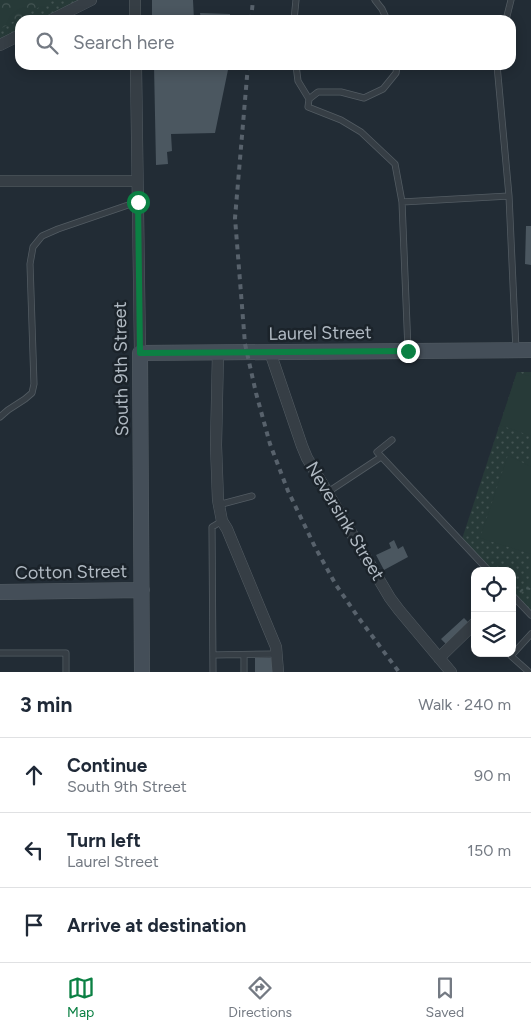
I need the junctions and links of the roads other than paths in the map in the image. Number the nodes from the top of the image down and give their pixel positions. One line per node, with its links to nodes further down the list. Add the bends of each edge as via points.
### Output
1 (91, 0): 6 (street)
2 (135, 0): 7 (street)
3 (296, 0): 8 (lane)
4 (375, 0): 9 (lane)
5 (511, 0): 10 (lane)
6 (60, 15)
7 (136, 15)
8 (294, 15)
9 (385, 15)
10 (507, 15)
11 (15, 38): 12 (street)
12 (0, 45)
13 (136, 70): 19 (street, South 9th Street)
14 (297, 70): 17 (lane, via 298,80)
15 (396, 70): 17 (lane, via 384,89 364,98 341,92 318,92)
16 (497, 70): 20 (lane)
17 (309, 99): 22 (lane, via 308,107 361,132 394,164)
18 (0, 181): 19 (street)
19 (137, 181): 21 (street, South 9th Street)
20 (509, 196): 22 (lane); 23 (lane)
21 (138, 202): 27 (street, South 9th Street); 29 (lane, via 58,228 42,236 33,247 30,264 34,384 32,393)
22 (402, 202): 25 (lane)
23 (516, 350): 24 (street, Laurel Street); 25 (street, Laurel Street)
24 (531, 350)
25 (408, 351): 26 (street, Laurel Street)
26 (270, 352): 28 (street, Laurel Street); 32 (street, Neversink Street, via 302,446)
27 (140, 353): 28 (street, Laurel Street); 37 (street, South 9th Street)
28 (218, 353): 34 (street)
29 (0, 417)
30 (392, 440): 31 (lane, via 377,452)
31 (381, 457): 32 (lane); 36 (lane)
32 (328, 492): 47 (street, Neversink Street, via 390,598)
33 (252, 496): 34 (lane)
34 (218, 505): 35 (street)
35 (222, 521): 44 (street); 45 (lane, via 212,528)
36 (485, 567)
37 (142, 590): 38 (street, Cotton Street); 49 (street, South 9th Street)
38 (0, 592)
39 (516, 599): 40 (lane)
40 (531, 615)
41 (471, 627): 47 (street)
42 (531, 634): 54 (lane, via 511,656)
43 (0, 653): 48 (lane, via 66,653)
44 (277, 654): 46 (lane); 52 (street)
45 (213, 655): 46 (lane); 50 (lane)
46 (244, 655): 51 (lane)
47 (439, 658): 53 (street, Neversink Street)
48 (66, 672)
49 (142, 672)
50 (213, 672)
51 (244, 672)
52 (278, 672)
53 (451, 672)
54 (529, 672)

